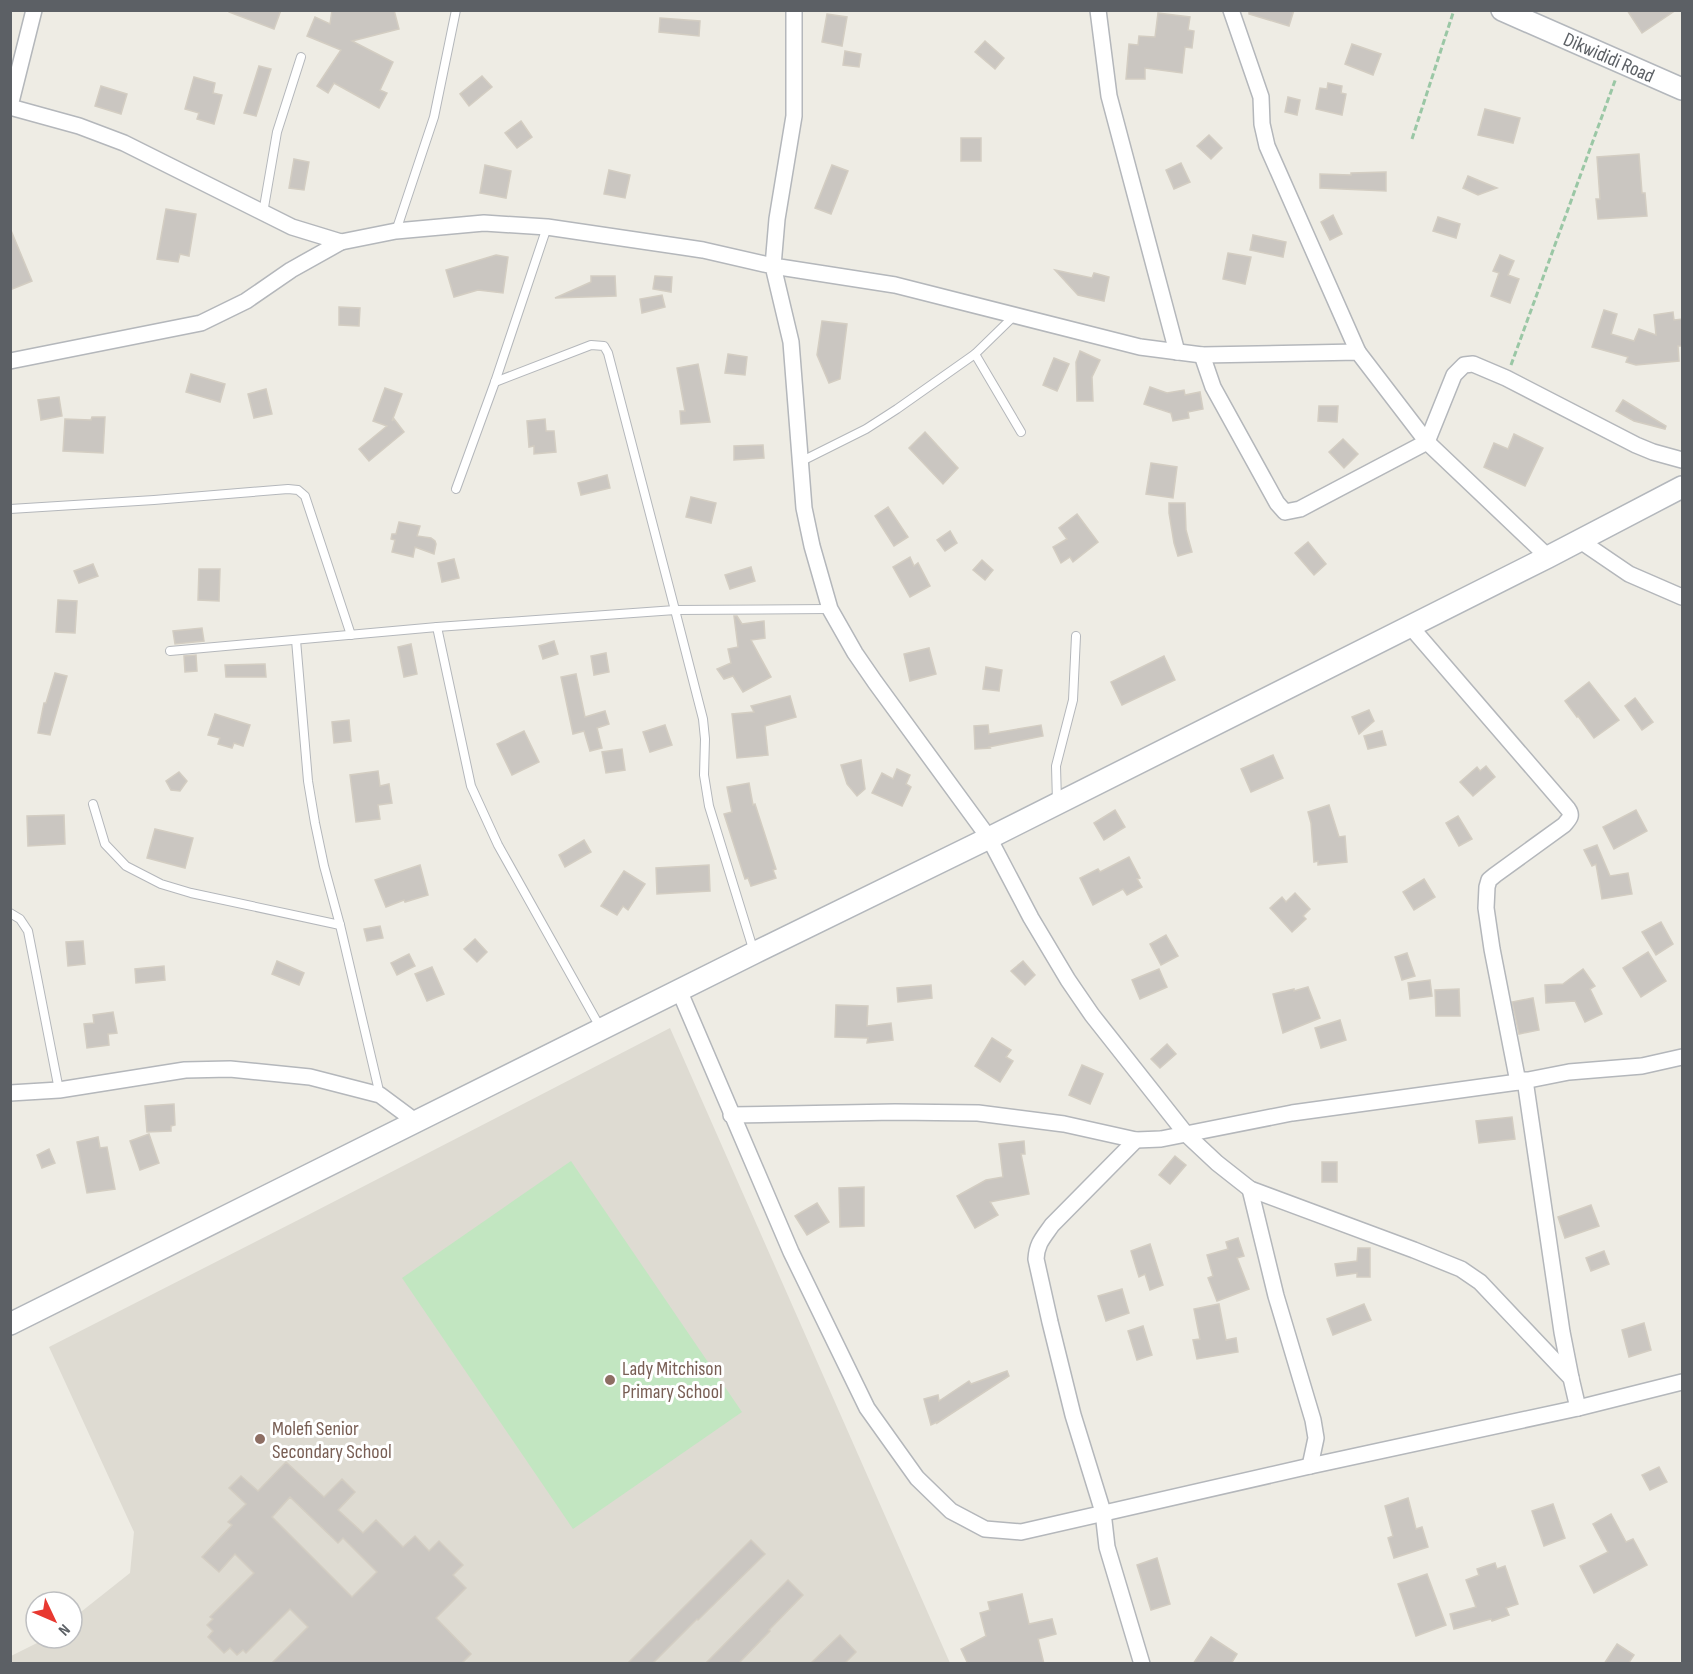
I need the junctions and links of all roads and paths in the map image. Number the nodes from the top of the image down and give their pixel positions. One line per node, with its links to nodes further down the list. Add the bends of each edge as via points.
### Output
1 (34, 10): 11 (street)
2 (456, 10): 15 (lane, via 434,117)
3 (794, 10): 17 (street, via 794,116)
4 (1098, 10): 19 (street, via 1109,96)
5 (1231, 10): 20 (street, via 1261,97 1267,146)
6 (1454, 10): 12 (path)
7 (1502, 10): 9 (main road, Dikwididi Road)
8 (301, 57): 13 (lane, via 278,132)
9 (1622, 62): 10 (main road, Dikwididi Road); 24 (path)
10 (1683, 89)
11 (10, 106): 13 (street, via 124,143)
12 (1412, 140)
13 (263, 213): 16 (street)
14 (547, 227): 15 (street, via 484,223); 17 (street, via 703,250); 25 (lane)
15 (396, 231): 16 (street)
16 (341, 242): 23 (street, via 246,301 201,323)
17 (773, 266): 18 (street, via 894,285); 29 (street, via 791,342)
18 (1015, 315): 19 (street, via 1140,347); 21 (lane)
19 (1176, 352): 22 (street)
20 (1358, 352): 22 (street); 27 (street)
21 (975, 354): 26 (lane); 29 (lane, via 873,425)
22 (1202, 355): 27 (street, via 1213,387 1285,512 1300,509)
23 (10, 361)
24 (1506, 378): 27 (street, via 1473,364 1464,365 1454,375); 28 (street, via 1636,445)
25 (495, 382): 31 (lane); 37 (lane, via 591,345 604,346)
26 (1021, 432)
27 (1427, 442): 34 (street)
28 (1683, 460)
29 (800, 462): 36 (street, via 807,525)
30 (1683, 487): 33 (main road)
31 (456, 489)
32 (10, 509): 40 (lane, via 298,490 305,496)
33 (1579, 540): 34 (main road); 35 (street, via 1629,574)
34 (1548, 558): 38 (main road)
35 (1683, 597)
36 (830, 609): 37 (lane); 46 (street, via 875,682)
37 (675, 610): 39 (lane); 49 (lane, via 703,719 709,806)
38 (1410, 626): 44 (main road); 53 (street, via 1570,814 1564,825 1495,874 1487,887 1492,950)
39 (437, 627): 40 (lane); 51 (lane, via 471,786 498,845)
40 (351, 634): 42 (lane)
41 (1076, 636): 44 (lane, via 1073,700 1056,766)
42 (296, 640): 43 (lane); 48 (lane, via 308,781)
43 (170, 651)
44 (1057, 803): 46 (main road)
45 (93, 804): 48 (lane, via 105,844 126,866 161,884)
46 (989, 838): 49 (main road); 59 (street, via 1068,980)
47 (10, 913): 54 (lane, via 28,931)
48 (340, 925): 56 (lane)
49 (754, 953): 50 (main road)
50 (679, 990): 51 (main road); 57 (street)
51 (601, 1030): 58 (main road)
52 (1683, 1058): 53 (street)
53 (1522, 1081): 59 (street, via 1292,1113); 63 (street)
54 (59, 1090): 55 (street); 56 (street, via 185,1070 230,1069 310,1077)
55 (10, 1093)
56 (380, 1095): 58 (street)
57 (731, 1115): 60 (street, via 978,1113); 67 (street, via 791,1252 867,1408 917,1478 951,1511 985,1529 1021,1532)
58 (416, 1121): 62 (main road)
59 (1186, 1134): 60 (street); 61 (street)
60 (1136, 1140): 67 (street, via 1052,1226 1040,1241 1036,1259 1073,1415)
61 (1250, 1189): 63 (street, via 1461,1269 1480,1282); 66 (street, via 1276,1296 1313,1419 1316,1438)
62 (10, 1324)
63 (1571, 1378): 65 (street)
64 (1683, 1382): 65 (street)
65 (1578, 1408): 66 (street)
66 (1310, 1466): 67 (street)
67 (1103, 1512): 68 (street, via 1107,1547)
68 (1142, 1664)

